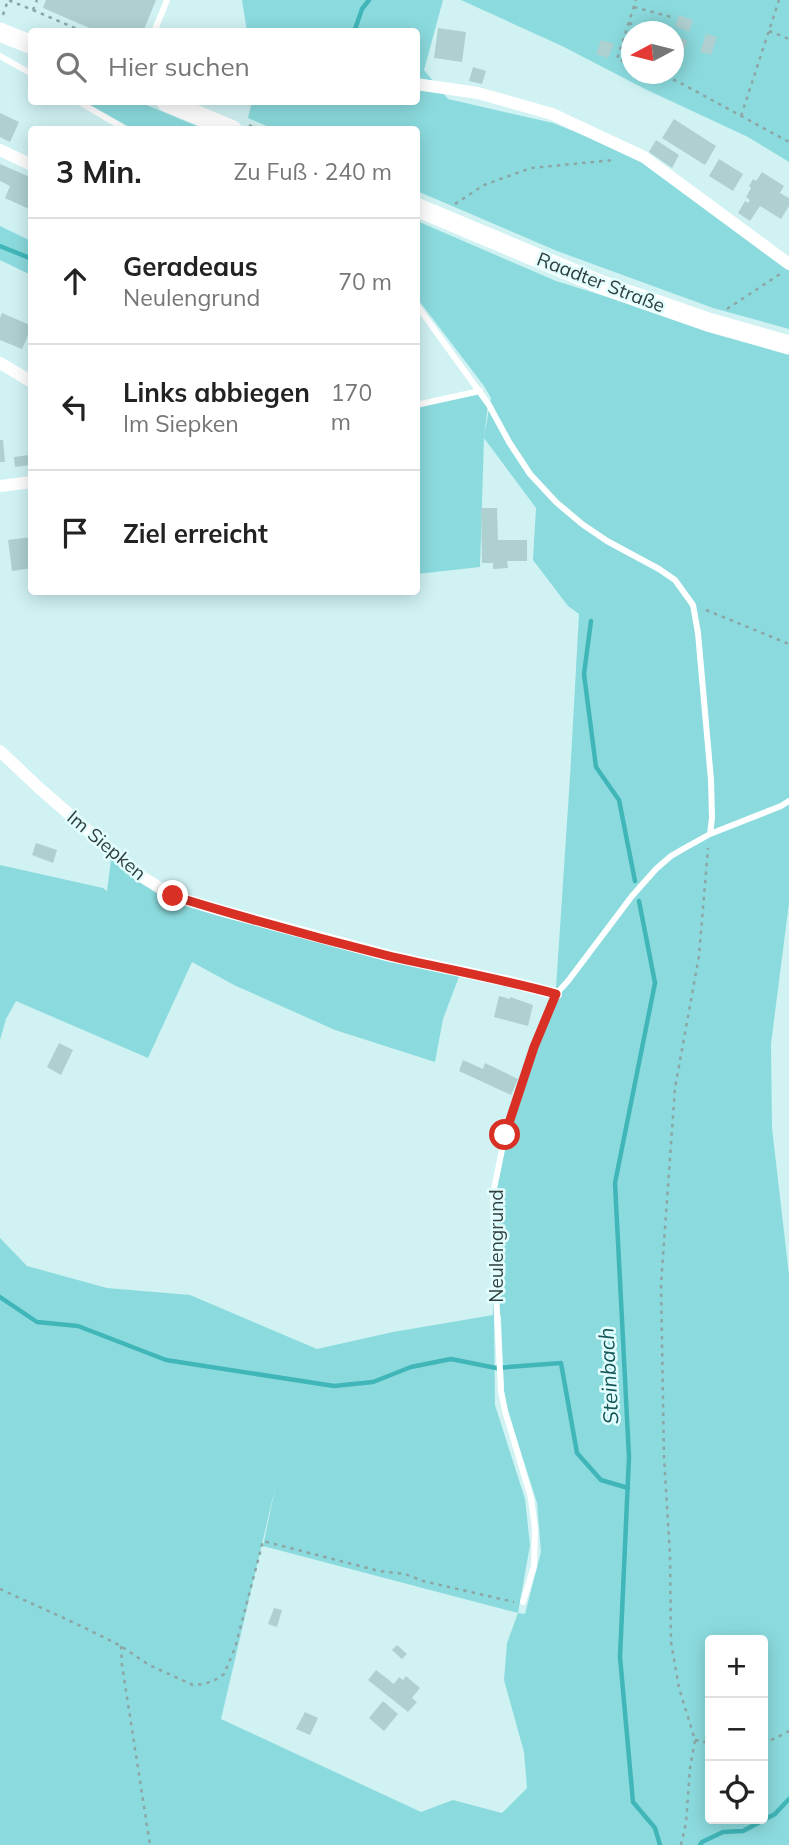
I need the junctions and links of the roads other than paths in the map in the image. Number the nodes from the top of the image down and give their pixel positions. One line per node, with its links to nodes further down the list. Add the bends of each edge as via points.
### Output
1 (167, 0): 3 (lane)
2 (1, 26): 4 (main road)
3 (155, 28)
4 (28, 43)
5 (0, 56): 6 (lane)
6 (28, 72)
7 (420, 85): 15 (street, via 478,93 552,114 645,157)
8 (84, 105): 10 (lane)
9 (173, 105): 11 (main road)
10 (120, 126)
11 (223, 126)
12 (0, 150): 13 (street)
13 (28, 163)
14 (420, 209): 17 (main road, Raadter Straße, via 602,285)
15 (789, 266)
16 (420, 309): 20 (lane)
17 (789, 345)
18 (0, 363): 19 (street)
19 (28, 380)
20 (480, 391): 21 (lane); 26 (lane, via 530,474 556,502 582,524 675,580 693,606 710,780)
21 (420, 404)
22 (28, 482): 23 (street)
23 (0, 486)
24 (0, 751): 27 (street, Im Siepken, via 139,875 173,896 390,956)
25 (789, 801): 26 (lane, Neulengrund)
26 (710, 834): 27 (lane, Neulengrund, via 656,869)
27 (556, 994): 28 (lane, Neulengrund, via 505,1135 493,1194 500,1380 535,1529 534,1566)
28 (523, 1602)

